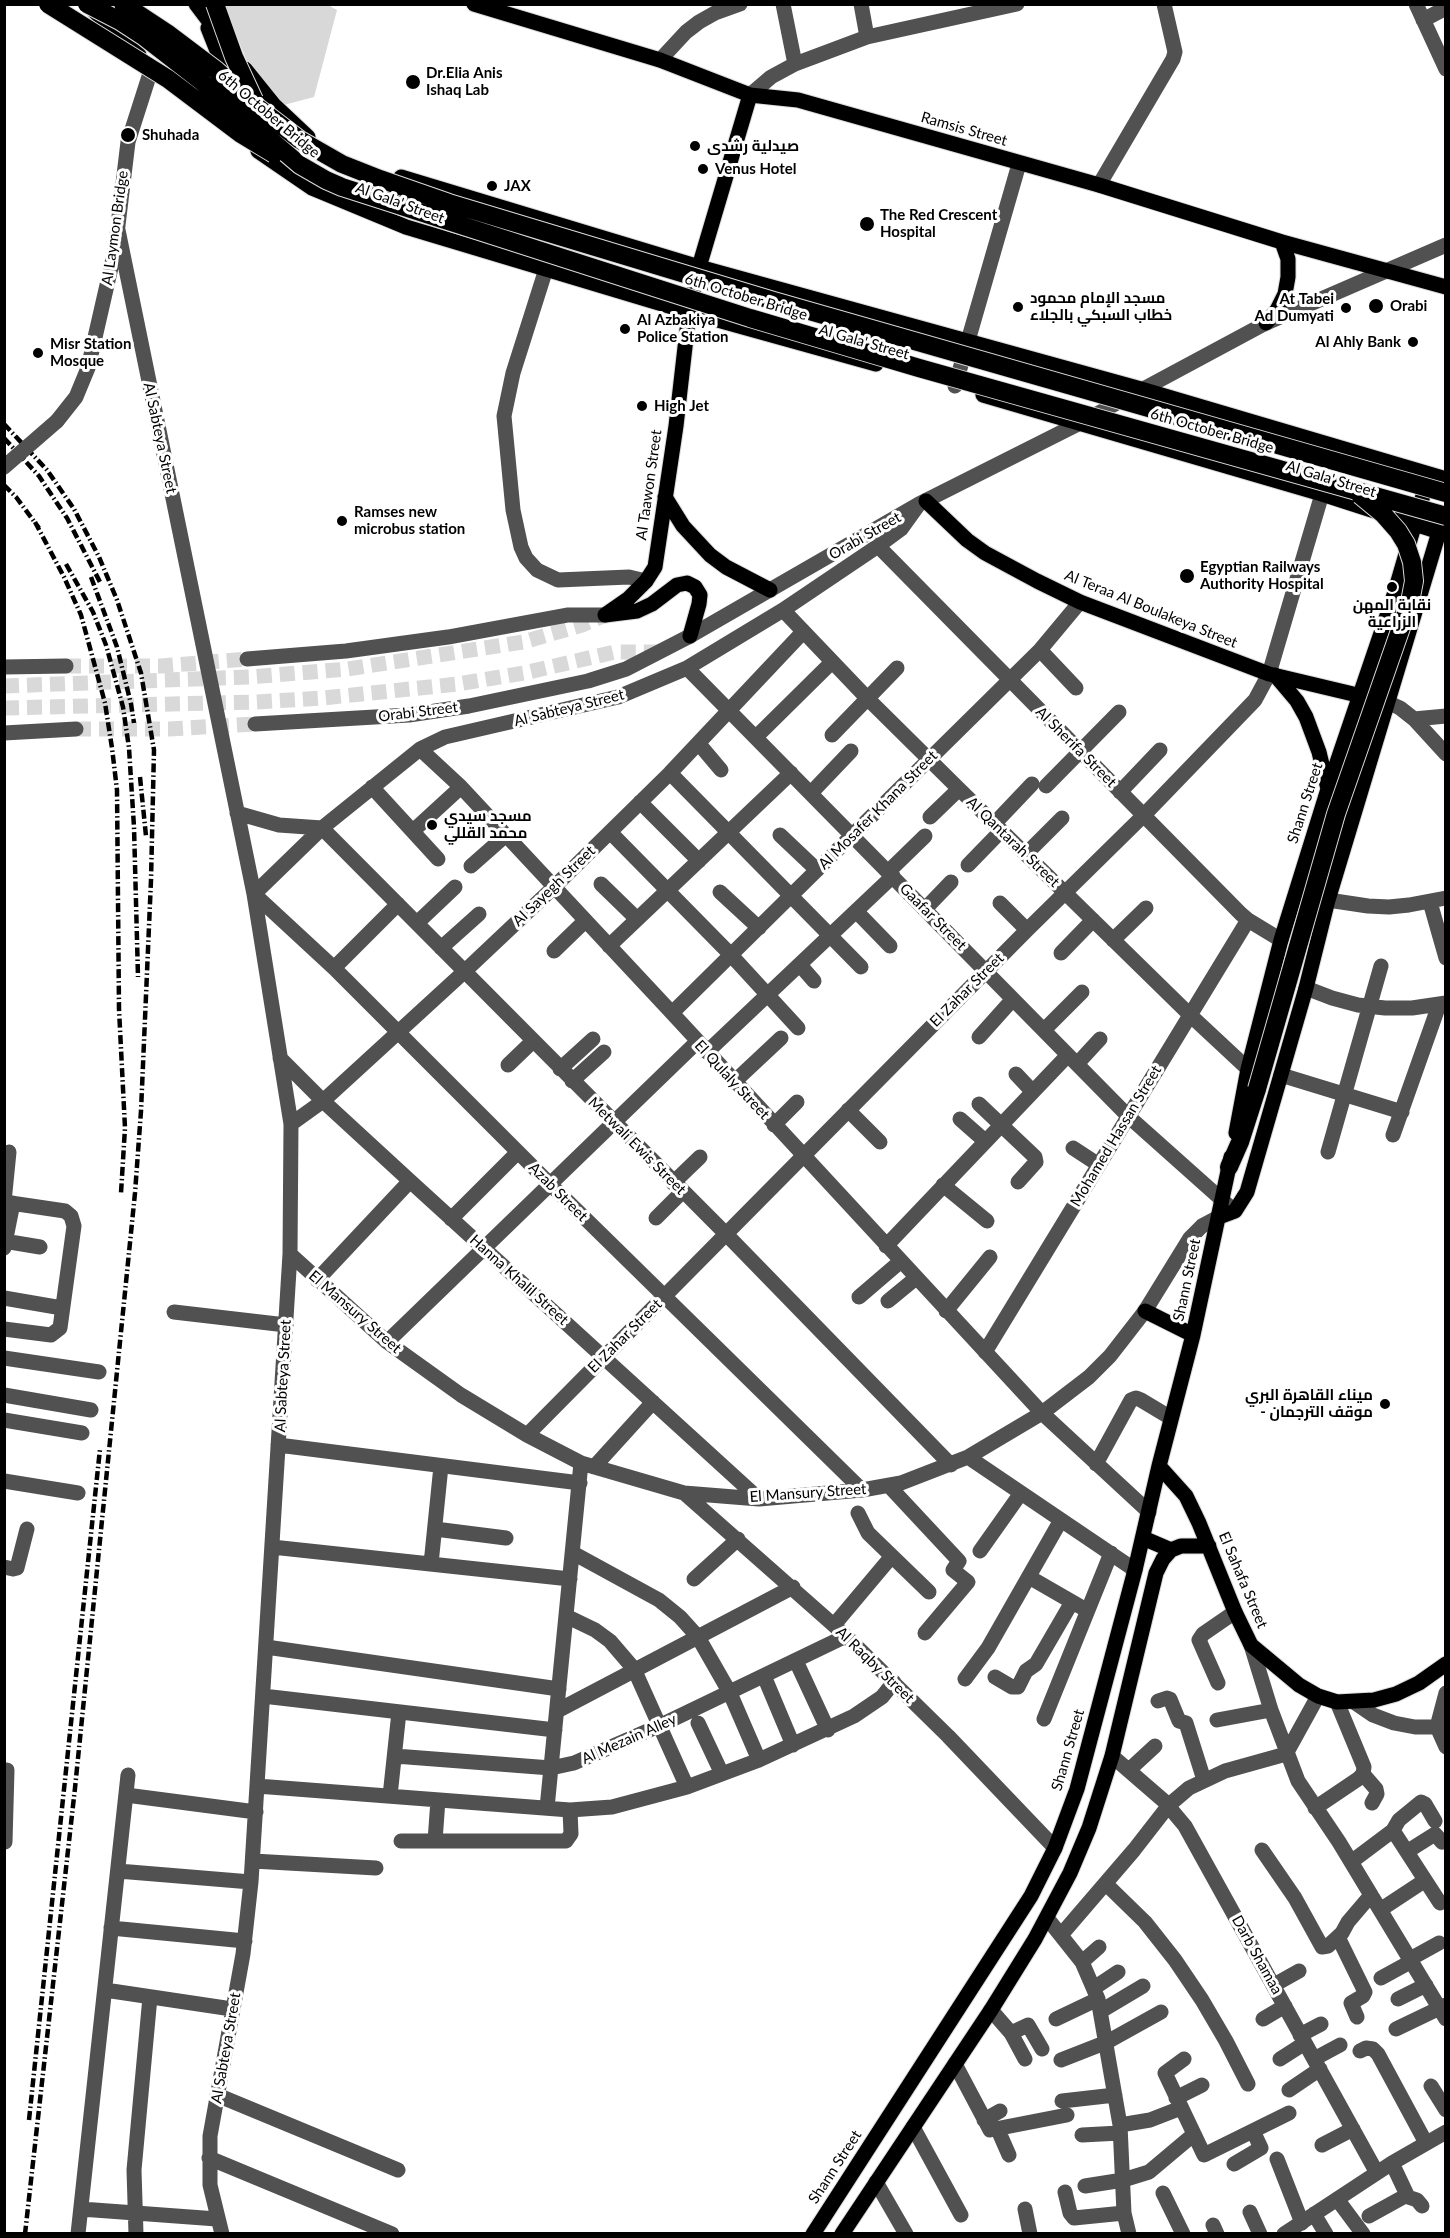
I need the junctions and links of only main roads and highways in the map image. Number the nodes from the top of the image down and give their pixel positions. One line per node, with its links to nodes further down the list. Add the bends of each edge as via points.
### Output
1 (48, 4): 9 (highway, bridge, via 168,79 241,134)
2 (87, 4): 8 (main road, Al Gala' Street, via 188,98); 9 (highway, 6th October Bridge, bridge, via 143,36)
3 (123, 4): 7 (highway, 6th October Bridge, bridge, via 216,70)
4 (474, 4): 6 (main road, Ramsis Street, via 660,60)
5 (204, 7): 7 (highway, bridge, via 234,57); 8 (main road); 11 (main road, Al Gala' Street, via 274,105 306,136 343,158)
6 (750, 95): 10 (main road, Ramsis Street, via 798,100 1099,185); 11 (main road, Al Taawon Street)
7 (257, 107): 18 (highway, 6th October Bridge, bridge, via 300,140 342,164 449,203 774,301)
8 (258, 151): 13 (main road, Al Gala' Street, via 312,188 406,227)
9 (300, 165): 17 (highway, 6th October Bridge, bridge, via 342,187 750,318)
10 (1282, 242): 12 (main road, Ramsis Street); 14 (main road, via 1288,259 1285,294)
11 (699, 267): 13 (main road, Al Taawon Street); 15 (main road, Al Gala' Street, via 1142,389)
12 (1446, 287)
13 (689, 312): 19 (main road, Al Taawon Street); 21 (main road, Al Gala' Street, via 955,386)
14 (1266, 323)
15 (1429, 475): 16 (main road, Al Gala' Street); 21 (main road, Shann Street)
16 (1446, 479)
17 (1351, 488): 22 (highway, 6th October Bridge, bridge); 29 (highway, bridge, via 1396,527 1412,562 1414,582 1336,814 1257,1089)
18 (1446, 493)
19 (665, 497): 23 (main road, via 683,526 710,555); 24 (main road, Al Taawon Street, via 655,567 628,599 605,615 637,611 677,585 687,583 700,595)
20 (923, 502): 25 (main road, Al Teraa Al Boulakeya Street, via 985,553 1036,582)
21 (1414, 524): 22 (main road, Al Gala' Street); 26 (main road, Shann Street)
22 (1444, 527): 27 (main road)
23 (770, 590)
24 (690, 636)
25 (1272, 675): 26 (main road, Al Teraa Al Boulakeya Street); 28 (main road, via 1297,701 1306,717)
26 (1360, 696): 27 (main road, Al Teraa Al Boulakeya Street); 28 (main road, Shann Street)
27 (1388, 702): 30 (main road, via 1247,1192 1235,1211)
28 (1328, 789): 29 (main road, Shann Street, via 1281,940 1248,1070)
29 (1229, 1167): 30 (main road, Shann Street)
30 (1219, 1217): 32 (main road, Shann Street)
31 (1145, 1311): 32 (main road)
32 (1193, 1335): 33 (main road, Shann Street)
33 (1159, 1466): 34 (main road, Shann Street); 35 (main road, El Sahafa Street, via 1186,1497)
34 (1143, 1539): 36 (main road); 38 (main road, Shann Street, via 1077,1789 1055,1848 1031,1896)
35 (1209, 1546): 36 (main road); 37 (main road, El Sahafa Street, via 1251,1645 1318,1696 1337,1702 1374,1700 1419,1683)
36 (1171, 1550): 39 (main road, via 1156,1573 1112,1756 1083,1843 1047,1918)
37 (1446, 1664)
38 (993, 1956): 39 (main road); 40 (main road, Shann Street)
39 (1014, 1971): 41 (main road)
40 (840, 2193): 41 (main road); 42 (main road, Shann Street)
41 (860, 2206): 43 (main road)
42 (813, 2234)
43 (842, 2234)

